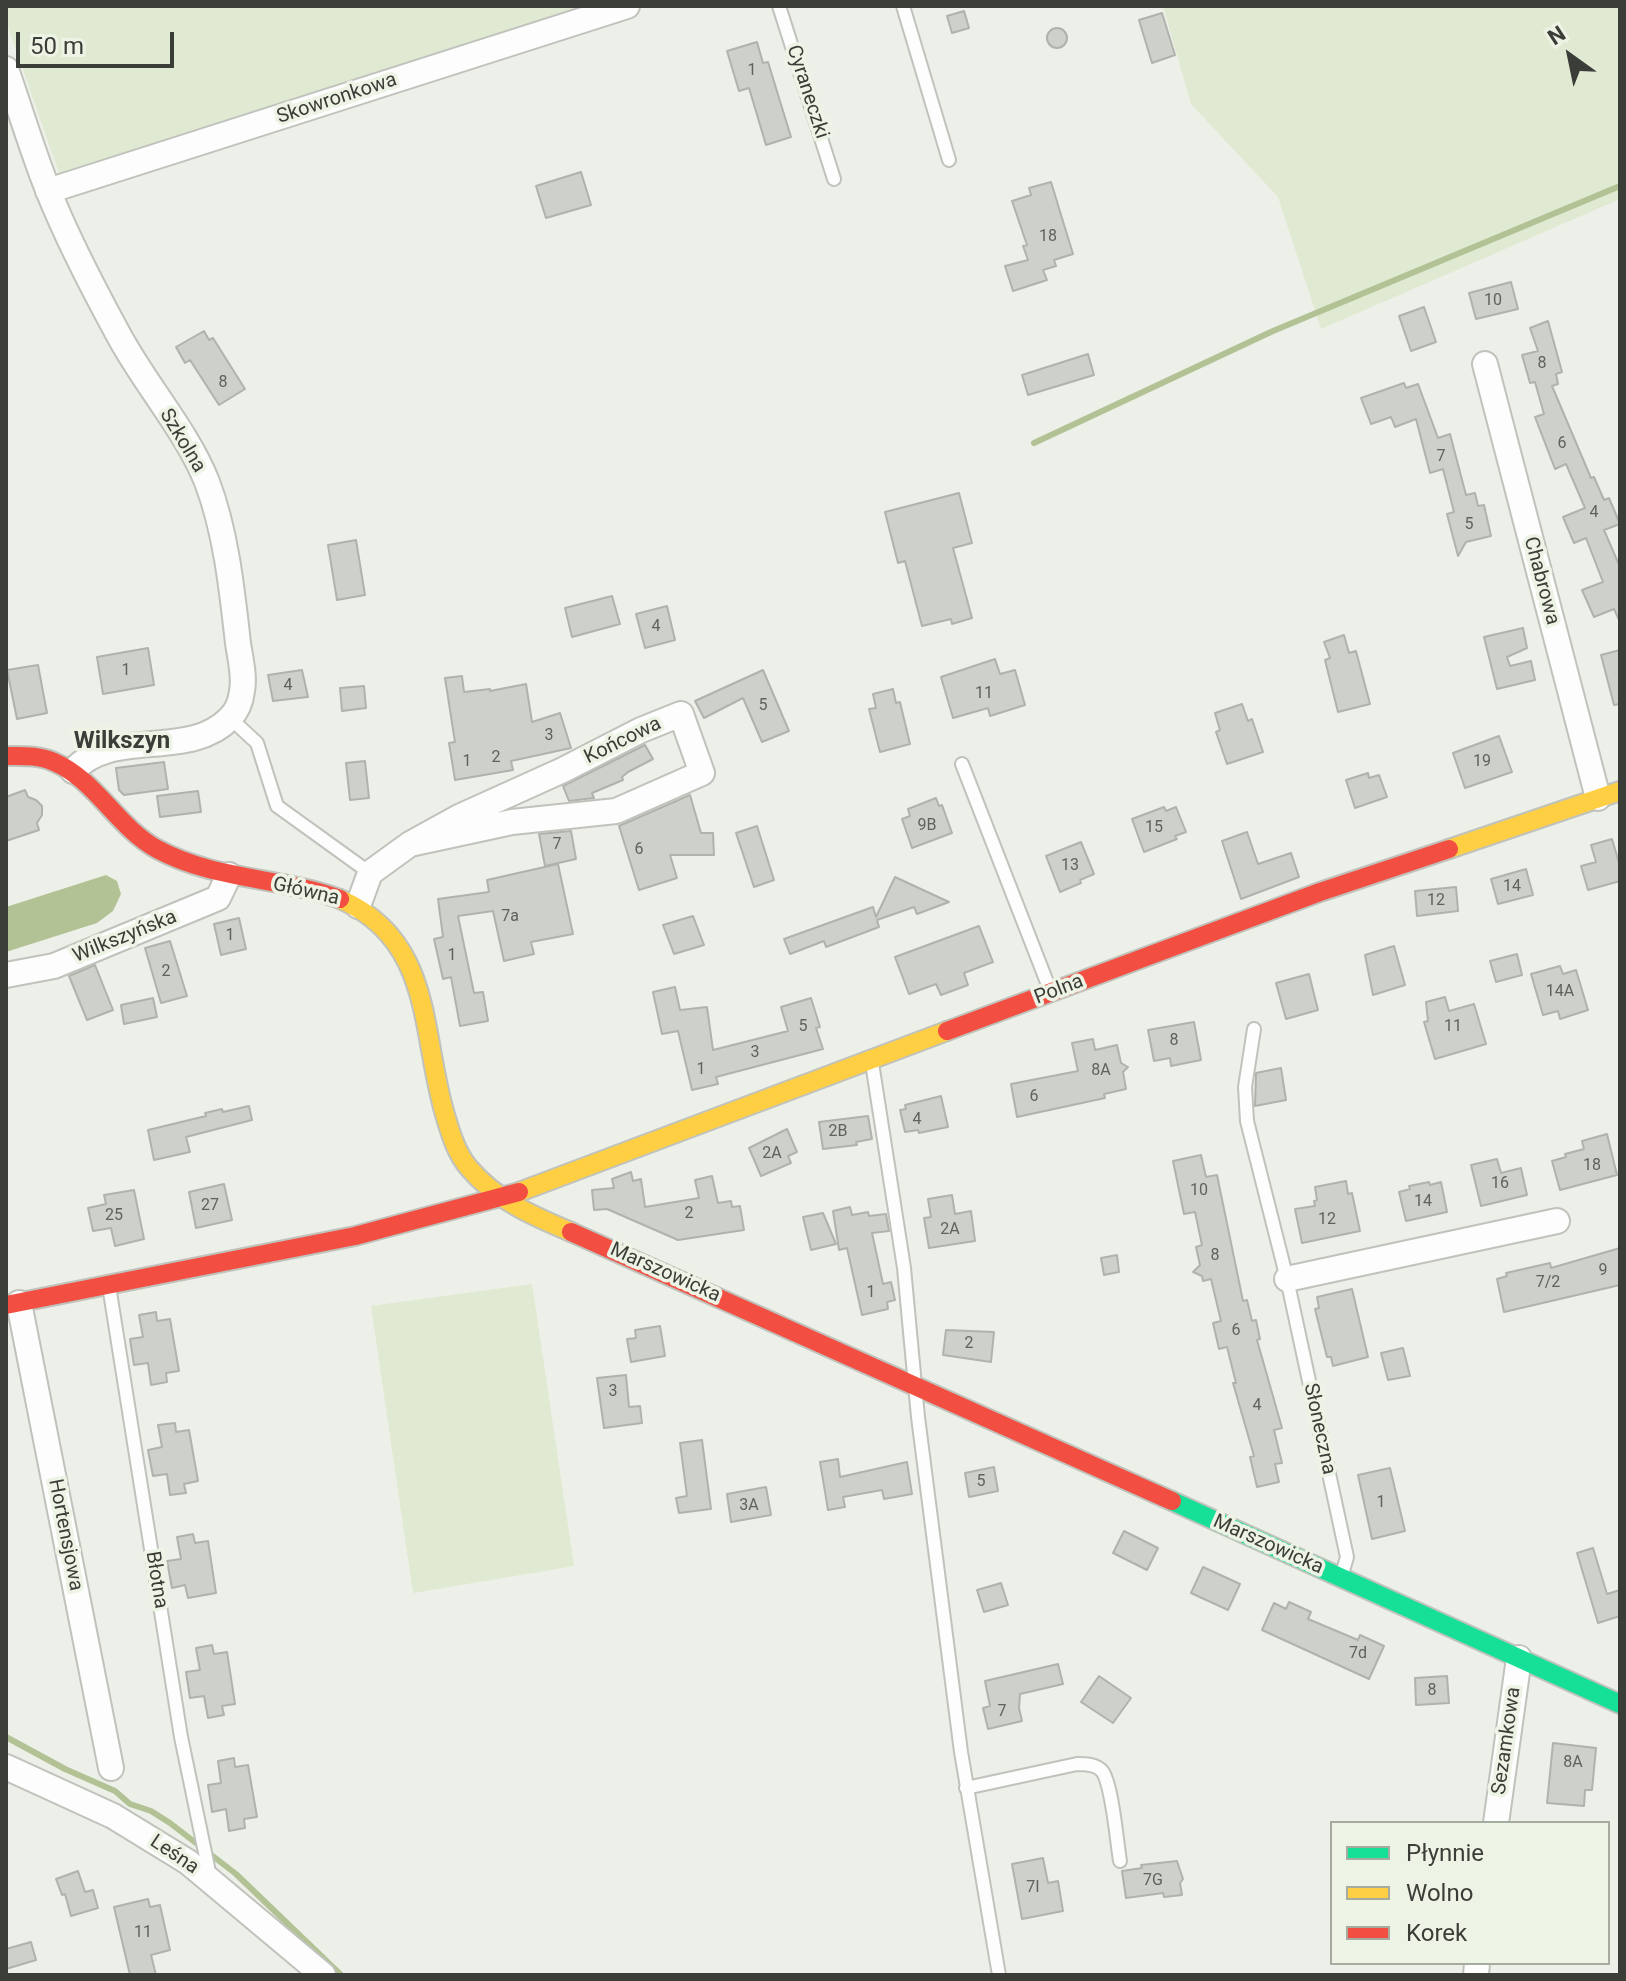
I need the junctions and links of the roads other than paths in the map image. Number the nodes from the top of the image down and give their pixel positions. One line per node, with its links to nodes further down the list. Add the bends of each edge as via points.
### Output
1 (627, 6): 7 (street, Skowronkowa)
2 (779, 6): 6 (lane, Cyraneczki)
3 (903, 6): 5 (lane)
4 (6, 69): 7 (street, Szkolna)
5 (949, 160)
6 (834, 179)
7 (48, 191): 9 (street, Szkolna, via 117,333 208,484 242,668 243,688)
8 (1485, 364): 13 (street, Chabrowa)
9 (230, 718): 12 (street, via 195,738 97,753); 15 (lane, via 257,743 277,806)
10 (6, 756): 12 (street, Główna, via 38,754)
11 (962, 764): 19 (lane)
12 (73, 771): 16 (street, Główna, via 140,840)
13 (1609, 794): 19 (street, Polna, via 1320,892)
14 (410, 844): 14 (street, Końcowa, via 512,822 616,811 702,773 681,714); 15 (street, Końcowa)
15 (370, 873): 17 (street)
16 (229, 875): 17 (street, Główna, via 339,897); 18 (street, Wilkszyńska, via 218,898 54,966)
17 (358, 906): 22 (street, Główna, via 392,935 408,963 453,1141 476,1177)
18 (6, 975)
19 (1051, 993): 21 (street, Polna)
20 (1254, 1029): 24 (lane, Słoneczna, via 1245,1087 1247,1121)
21 (871, 1060): 22 (street, Polna); 27 (lane, via 904,1268)
22 (502, 1198): 25 (street, via 355,1236); 27 (street, Marszowicka)
23 (1557, 1221): 24 (street)
24 (1287, 1279): 28 (lane, Słoneczna, via 1347,1557)
25 (108, 1283): 26 (street); 36 (lane, Błotna, via 181,1737 208,1867)
26 (12, 1304): 32 (street, Hortensjowa)
27 (916, 1386): 28 (street, Marszowicka); 33 (lane)
28 (1341, 1577): 29 (street, Marszowicka)
29 (1519, 1658): 30 (street, Marszowicka); 34 (street, Sezamkowa)
30 (1620, 1704)
31 (6, 1767): 36 (street, Leśna, via 113,1816)
32 (111, 1768)
33 (966, 1788): 35 (lane, via 1093,1765 1108,1785); 38 (lane)
34 (1496, 1821)
35 (1120, 1861)
36 (205, 1876): 37 (street, Leśna)
37 (323, 1975)
38 (999, 1975)

